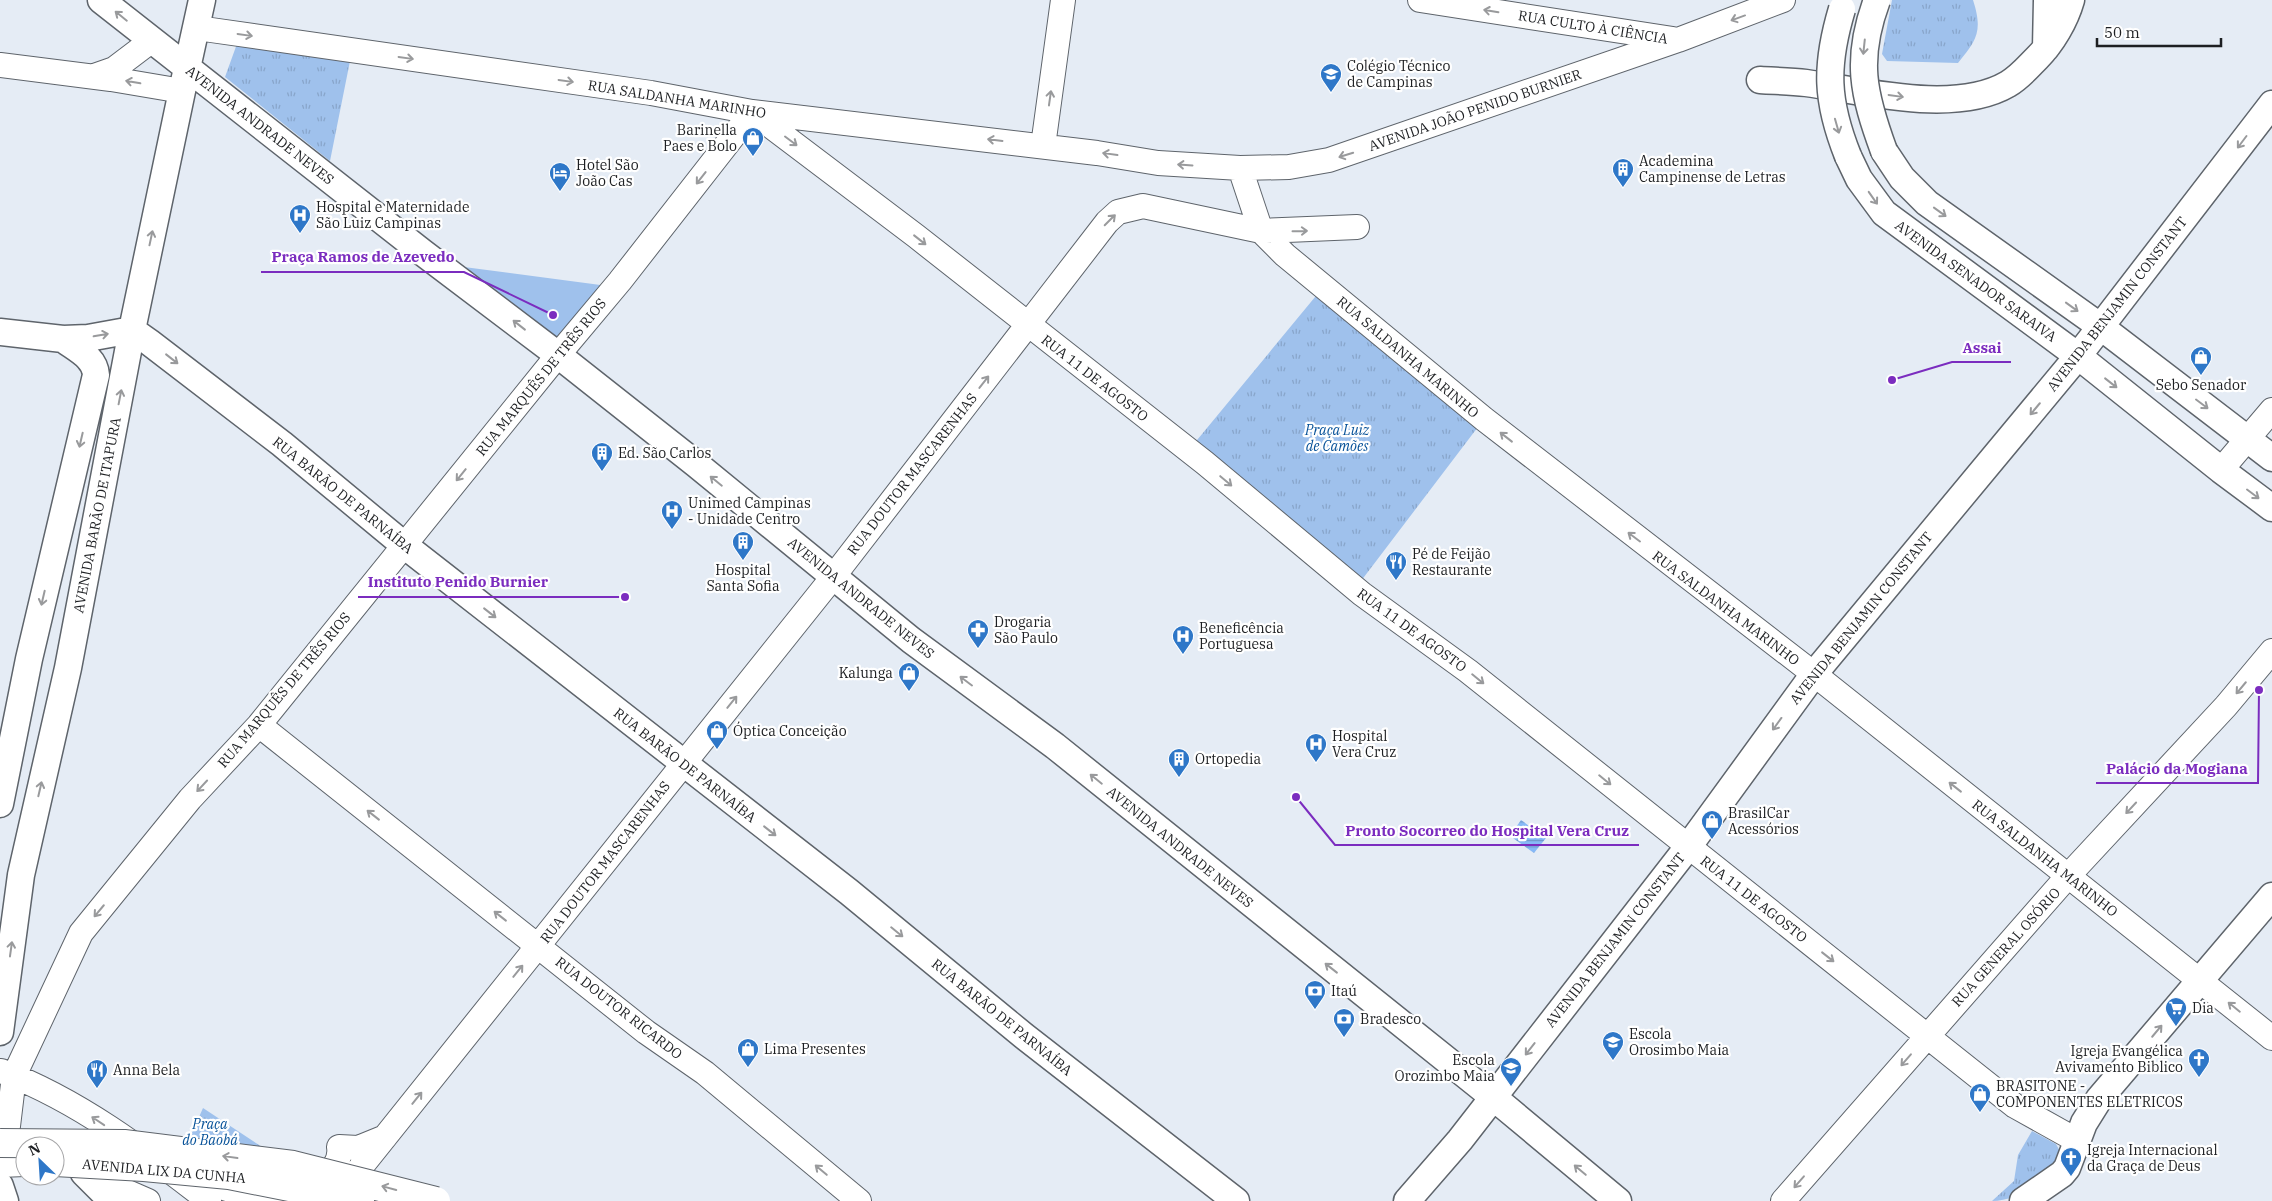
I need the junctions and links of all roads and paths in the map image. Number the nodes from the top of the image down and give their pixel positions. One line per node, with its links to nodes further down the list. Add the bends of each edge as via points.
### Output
1 (100, 0): 11 (main road, AVENIDA ANDRADE NEVES, one-way to 1)
2 (202, 0): 10 (main road, AVENIDA BARÃO DE ITAPURA)
3 (1063, 0): 20 (street, one-way to 3)
4 (1420, 0): 12 (street, RUA CULTO À CIÊNCIA, one-way to 4)
5 (1783, 0): 12 (street, AVENIDA JOÃO PENIDO BURNIER, one-way to 12)
6 (1877, 0): 26 (main road, one-way to 26, bridge, via 1867,27 1863,52 1864,80 1871,116 1884,151 1902,178 1927,203)
7 (2047, 0): 13 (main road)
8 (2071, 0): 13 (main road, via 2068,13)
9 (1845, 5): 31 (main road, AVENIDA SENADOR SARAIVA, one-way to 31, bridge, via 1832,41 1829,70 1837,128 1859,179 1884,213)
10 (196, 28): 16 (main road, AVENIDA BARÃO DE ITAPURA); 19 (street, RUA SALDANHA MARINHO, one-way to 19, via 641,92)
11 (151, 40): 15 (street, via 114,69); 16 (main road, AVENIDA ANDRADE NEVES)
12 (1678, 40): 22 (street, AVENIDA JOÃO PENIDO BURNIER, one-way to 22, via 1329,160 1289,167)
13 (2046, 49): 17 (main road, one-way to 13, via 1922,99 1961,98 2008,84)
14 (0, 65): 15 (street)
15 (94, 76): 16 (street, one-way to 15)
16 (184, 79): 27 (main road, AVENIDA BARÃO DE ITAPURA, one-way to 16); 30 (main road, AVENIDA ANDRADE NEVES, one-way to 16)
17 (1760, 80)
18 (2271, 108): 26 (main road, AVENIDA BENJAMIN CONSTANT, one-way to 26)
19 (752, 112): 20 (street, RUA SALDANHA MARINHO, one-way to 19); 25 (street, RUA 11 DE AGOSTO, one-way to 25); 30 (street, RUA MARQUÊS DE TRÊS RIOS, one-way to 30)
20 (1043, 146): 21 (street, RUA SALDANHA MARINHO, one-way to 20)
21 (1158, 163): 22 (street, AVENIDA JOÃO PENIDO BURNIER, one-way to 21)
22 (1240, 168): 24 (street, RUA SALDANHA MARINHO)
23 (1356, 227): 24 (street, RUA DOUTOR MASCARENHAS, one-way to 23)
24 (1262, 231): 25 (street, RUA DOUTOR MASCARENHAS, one-way to 24, via 1118,212 1143,206); 40 (street, RUA SALDANHA MARINHO, one-way to 24, via 1484,419 1285,255)
25 (1028, 324): 38 (street, RUA DOUTOR MASCARENHAS, one-way to 25); 46 (street, RUA 11 DE AGOSTO, one-way to 46, via 1205,463 1362,594 1468,670)
26 (2101, 327): 31 (main road, AVENIDA BENJAMIN CONSTANT); 33 (main road, one-way to 33)
27 (132, 330): 29 (main road, one-way to 27); 37 (main road, RUA BARÃO DE PARNAÍBA, one-way to 37, via 282,444); 51 (main road, AVENIDA BARÃO DE ITAPURA, one-way to 27, via 21,875 68,668)
28 (0, 332): 29 (main road)
29 (62, 339): 41 (main road, one-way to 41, via 90,360 96,367 96,375)
30 (558, 355): 37 (street, RUA MARQUÊS DE TRÊS RIOS, one-way to 37); 38 (main road, AVENIDA ANDRADE NEVES, one-way to 30)
31 (2078, 356): 35 (main road, AVENIDA SENADOR SARAIVA, one-way to 35); 40 (main road, AVENIDA BENJAMIN CONSTANT, one-way to 40)
32 (2272, 410): 33 (street)
33 (2246, 438): 34 (main road); 35 (street)
34 (2272, 458)
35 (2221, 470): 36 (main road, AVENIDA SENADOR SARAIVA, one-way to 36)
36 (2272, 508)
37 (404, 545): 42 (street, RUA MARQUÊS DE TRÊS RIOS); 44 (main road, RUA BARÃO DE PARNAÍBA, one-way to 44)
38 (833, 577): 44 (street, RUA DOUTOR MASCARENHAS, one-way to 38); 55 (main road, AVENIDA ANDRADE NEVES, one-way to 38, via 1055,746 911,640)
39 (2272, 651): 47 (street, RUA GENERAL OSÓRIO, one-way to 47, via 2226,706)
40 (1814, 674): 46 (main road, AVENIDA BENJAMIN CONSTANT, one-way to 46); 47 (street, RUA SALDANHA MARINHO, one-way to 40)
41 (19, 711): 43 (street, via 9,723); 45 (main road)
42 (259, 724): 49 (street, RUA DOUTOR RICARDO, one-way to 42); 54 (street, RUA MARQUÊS DE TRÊS RIOS, one-way to 54, via 190,799 81,933)
43 (0, 745)
44 (683, 763): 49 (street, RUA DOUTOR MASCARENHAS); 79 (main road, RUA BARÃO DE PARNAÍBA, one-way to 79)
45 (0, 804)
46 (1688, 847): 52 (street, RUA 11 DE AGOSTO, one-way to 52); 55 (main road, AVENIDA BENJAMIN CONSTANT, one-way to 55)
47 (2068, 876): 50 (street, RUA SALDANHA MARINHO); 52 (street, RUA GENERAL OSÓRIO)
48 (2272, 896): 50 (main road)
49 (538, 946): 58 (street, RUA DOUTOR MASCARENHAS, one-way to 49); 78 (street, RUA DOUTOR RICARDO, one-way to 49, via 705,1074 646,1032)
50 (2200, 980): 53 (street, RUA SALDANHA MARINHO, one-way to 50); 60 (main road, one-way to 50, via 2099,1099)
51 (0, 1032)
52 (1927, 1036): 60 (street, RUA 11 DE AGOSTO, via 2015,1106); 83 (street, RUA GENERAL OSÓRIO, one-way to 83)
53 (2272, 1038)
54 (7, 1073): 56 (street, RUA MARQUÊS DE TRÊS RIOS); 64 (street, one-way to 54, via 91,1116)
55 (1493, 1096): 59 (main road, AVENIDA BENJAMIN CONSTANT); 82 (main road, AVENIDA ANDRADE NEVES, one-way to 55)
56 (3, 1129): 57 (street); 77 (highway, AVENIDA LIX DA CUNHA, one-way to 56, bridge, via 274,1163)
57 (19, 1136)
58 (386, 1136): 67 (street, via 358,1148 339,1147 338,1161); 75 (street, RUA DOUTOR MASCARENHAS)
59 (1460, 1140): 80 (main road, AVENIDA BENJAMIN CONSTANT); 81 (main road, AVENIDA BENJAMIN CONSTANT, via 1457,1160)
60 (2076, 1140): 69 (main road, via 2067,1168)
61 (65, 1161): 66 (street)
62 (0, 1162): 63 (highway)
63 (15, 1162)
64 (158, 1162): 67 (street, via 228,1192 252,1196 280,1195); 73 (street)
65 (65, 1163): 76 (highway, AVENIDA LIX DA CUNHA, bridge, via 229,1175)
66 (84, 1173): 71 (main road); 72 (street)
67 (326, 1175): 74 (street)
68 (0, 1186): 70 (main road)
69 (2035, 1199)
70 (5, 1201)
71 (112, 1201)
72 (148, 1201)
73 (209, 1201)
74 (302, 1201)
75 (334, 1201)
76 (360, 1201)
77 (436, 1201)
78 (859, 1201)
79 (1236, 1201)
80 (1407, 1201)
81 (1431, 1201)
82 (1618, 1201)
83 (1783, 1201)

